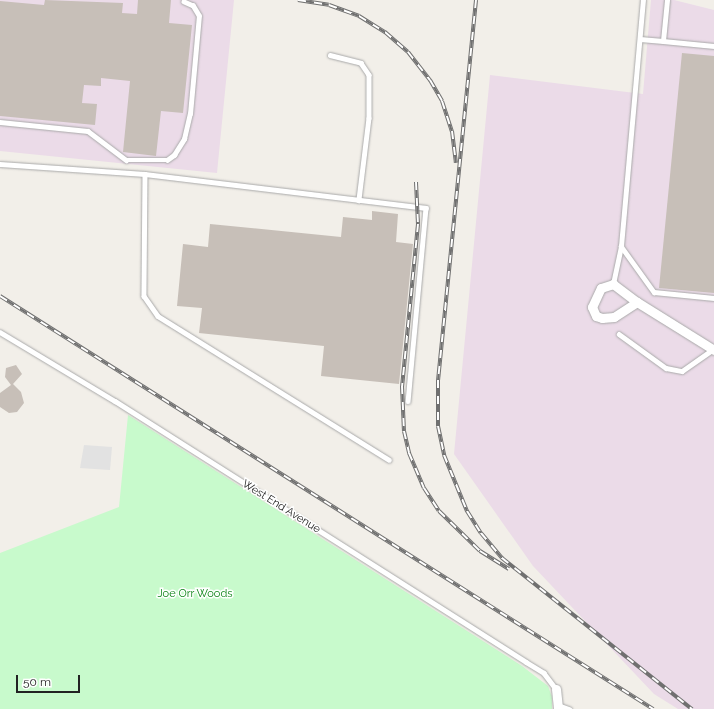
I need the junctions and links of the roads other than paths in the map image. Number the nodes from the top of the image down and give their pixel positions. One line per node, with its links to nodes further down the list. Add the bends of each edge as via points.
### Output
1 (643, 0): 4 (lane)
2 (667, 0): 5 (lane)
3 (184, 2): 8 (lane, via 194,6 199,16 190,114 184,139 174,155 167,160 126,160 88,131)
4 (640, 39): 5 (lane); 12 (lane)
5 (663, 41): 6 (lane)
6 (714, 46)
7 (330, 55): 11 (lane, via 361,63 369,75 369,118)
8 (0, 122)
9 (0, 164): 10 (lane)
10 (145, 174): 11 (lane); 20 (lane, via 144,296 158,316)
11 (359, 200): 19 (lane, via 426,208)
12 (621, 246): 13 (lane); 14 (lane, via 654,292)
13 (613, 284): 15 (street); 15 (street, via 601,288 595,297 592,307 596,316 614,317)
14 (714, 298)
15 (637, 302): 18 (street)
16 (0, 332): 21 (lane, West End Avenue, via 115,401 544,673)
17 (619, 334): 18 (lane, via 666,368 682,371)
18 (713, 349)
19 (408, 401)
20 (389, 460)
21 (556, 689): 22 (street)
22 (558, 707): 23 (lane)
23 (569, 709)

